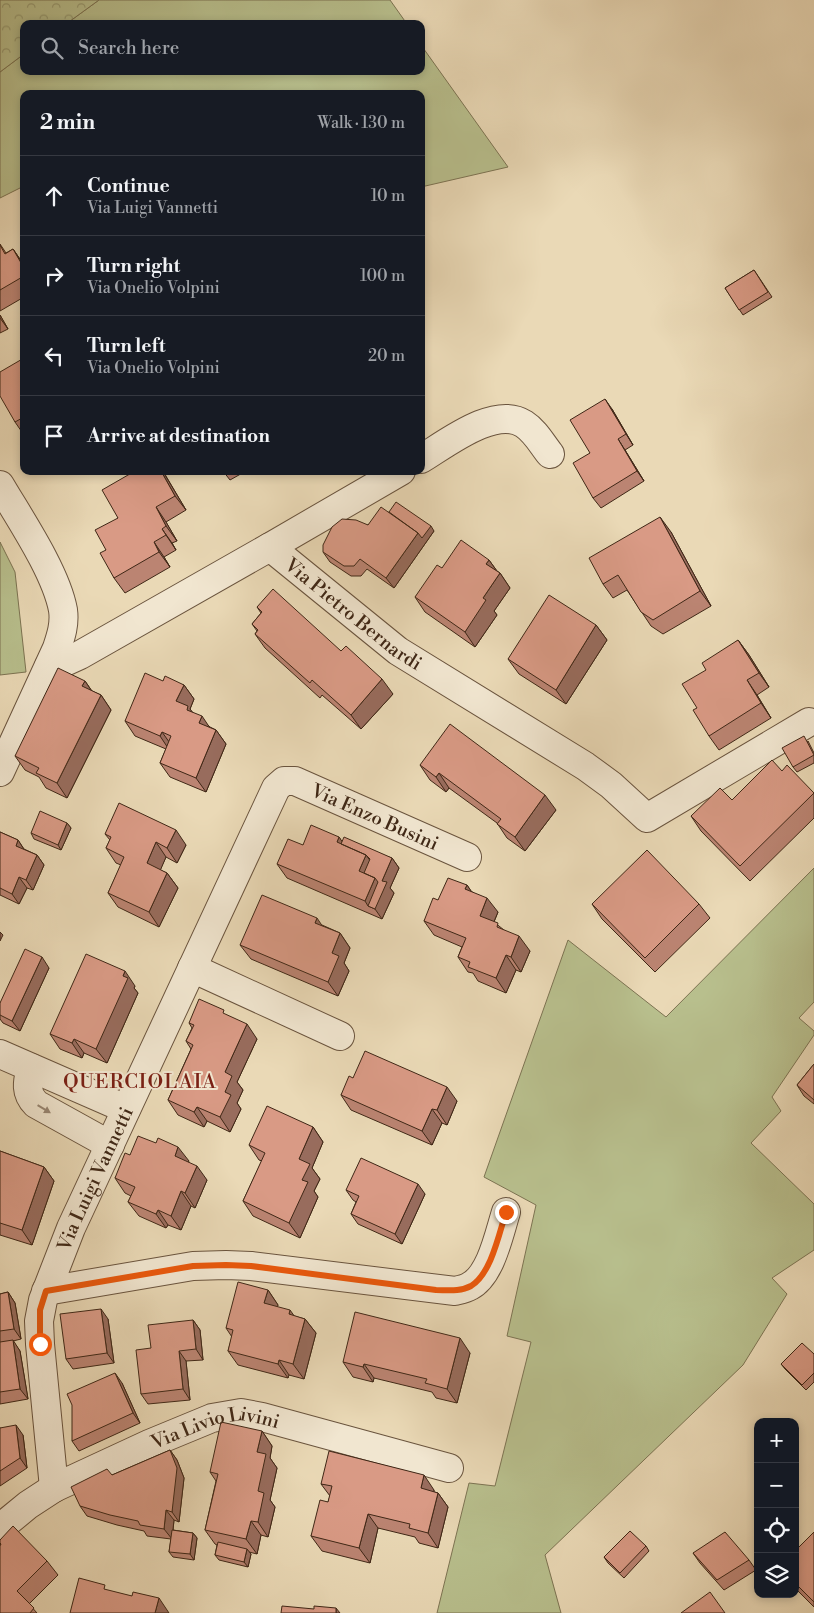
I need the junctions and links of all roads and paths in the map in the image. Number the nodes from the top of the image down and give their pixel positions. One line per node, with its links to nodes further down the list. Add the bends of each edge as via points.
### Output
1 (550, 454): 2 (street, via 524,423 502,419 486,422)
2 (425, 457)
3 (393, 475): 5 (street)
4 (0, 485): 6 (street, via 40,553 60,601 63,628)
5 (270, 547): 6 (street, Via Pietro Bernardi, via 80,655); 7 (street, Via Pietro Bernardi, via 398,651 585,766 612,785 647,818)
6 (49, 666): 8 (street)
7 (809, 722)
8 (0, 772)
9 (284, 781): 10 (street, Via Enzo Busini, via 295,781); 11 (street, Via Luigi Vannetti, via 273,793)
10 (467, 857)
11 (192, 968): 12 (street); 15 (street, Via Luigi Vannetti)
12 (340, 1036)
13 (0, 1054): 14 (street)
14 (32, 1068): 15 (street); 16 (street, one-way to 16, via 28,1090 36,1104)
15 (126, 1109): 16 (street, Via Luigi Vannetti)
16 (110, 1145): 18 (street, Via Luigi Vannetti)
17 (506, 1212): 18 (street, via 481,1276 470,1287 454,1291 220,1265 193,1266)
18 (46, 1291): 20 (street, Via Luigi Vannetti, via 40,1310 39,1332)
19 (449, 1468): 20 (street, Via Livio Livini, via 262,1417 231,1414 212,1418 149,1444)
20 (54, 1488): 21 (street, Via Livio Livini)
21 (0, 1528)

